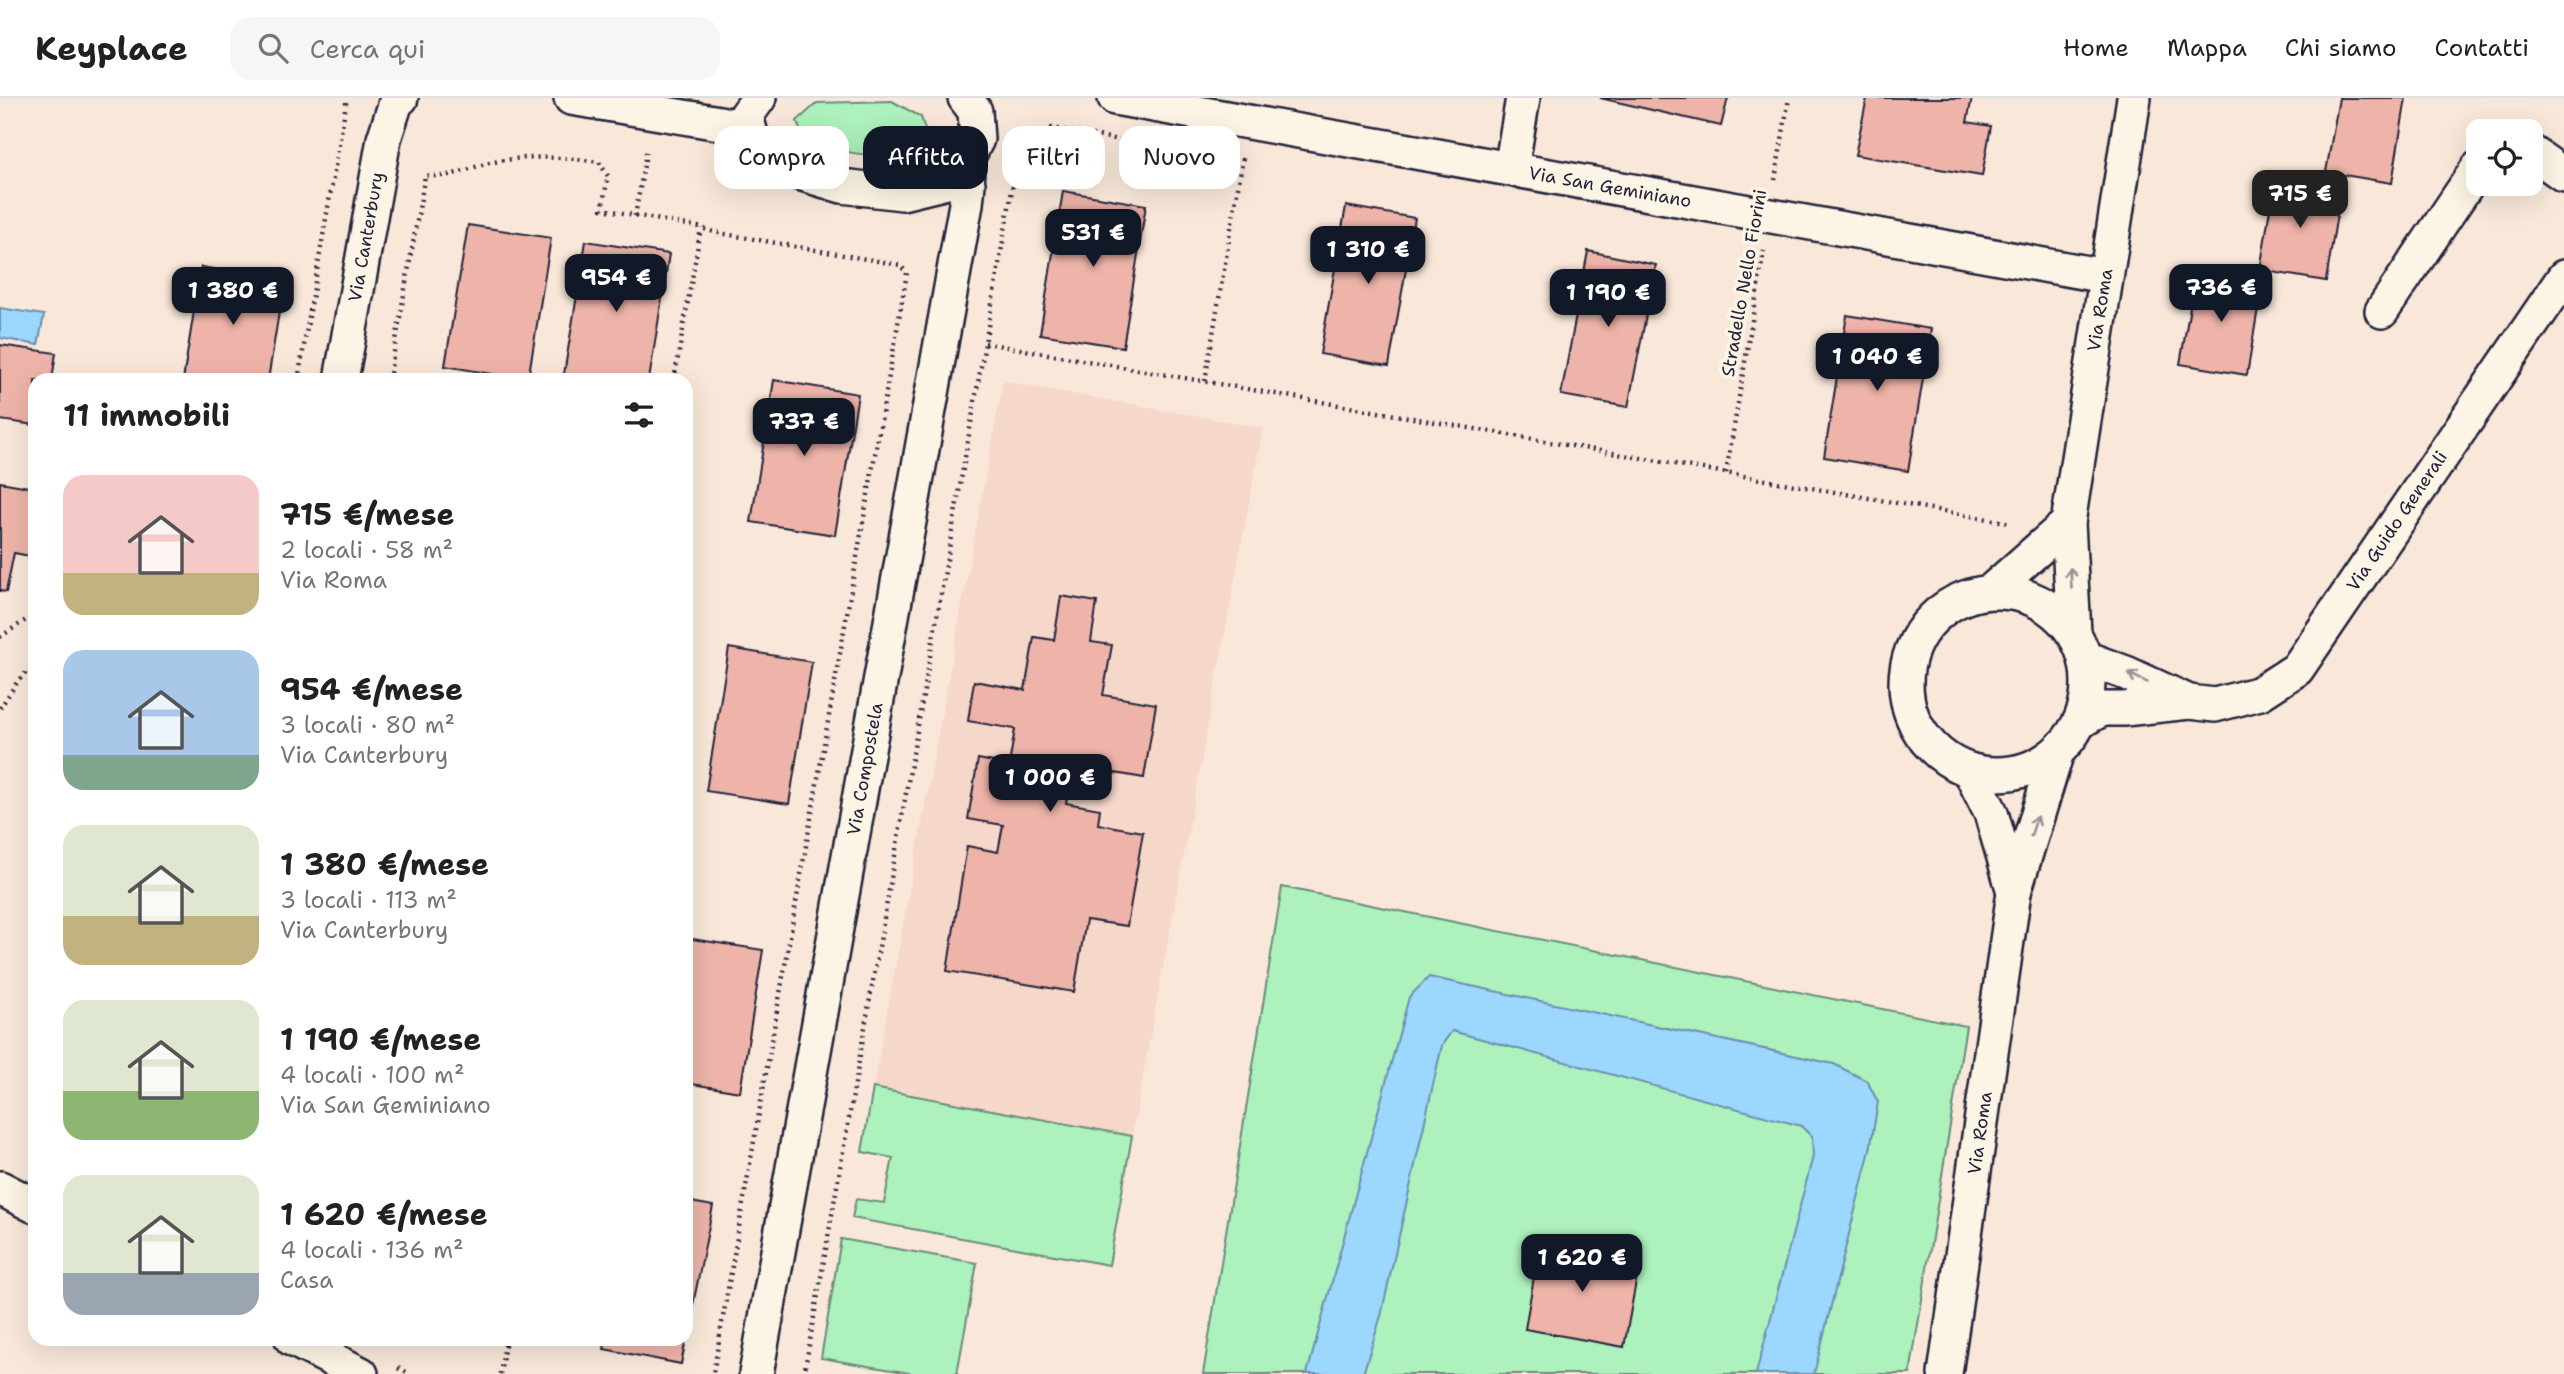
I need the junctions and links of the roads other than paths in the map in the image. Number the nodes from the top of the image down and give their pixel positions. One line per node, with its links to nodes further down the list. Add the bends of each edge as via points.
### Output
1 (401, 98): 20 (street, Via Canterbury, via 384,139)
2 (571, 98): 7 (street, via 653,112)
3 (1115, 98): 10 (street, Via San Geminiano)
4 (1523, 98): 10 (street)
5 (2134, 98): 17 (street, Via Roma)
6 (967, 99): 8 (street, via 975,111)
7 (754, 113): 13 (street, via 752,138 770,160 796,172)
8 (976, 126)
9 (2543, 160): 11 (street)
10 (1511, 169): 17 (street, Via San Geminiano)
11 (2564, 175)
12 (2466, 187): 19 (street)
13 (863, 188)
14 (868, 189): 15 (street, via 902,193)
15 (917, 189)
16 (967, 189): 33 (street, Via Compostela)
17 (2105, 275): 21 (street, Via Roma)
18 (2564, 277): 24 (street, Via Guido Generali, via 2297,669 2260,693 2215,705)
19 (2382, 310)
20 (342, 373)
21 (2068, 523): 22 (street, Via Roma); 23 (street, Via Roma, one-way to 21)
22 (1991, 592): 23 (street, Via Roma, via 2015,593 2038,601 2058,615); 27 (street, Via Roma, via 1963,598 1938,612 1919,633 1908,659 1905,687 1910,715 1924,740)
23 (2080, 646): 24 (street, Via Guido Generali, one-way to 23); 25 (street, Via Roma, via 2089,679)
24 (2189, 702): 25 (street, Via Guido Generali, via 2102,709)
25 (2081, 720): 26 (street, Via Roma)
26 (2057, 752): 27 (street, Via Roma, via 2031,768 2001,775); 28 (street, Via Roma, one-way to 26)
27 (1970, 771): 28 (street, Via Roma, via 1991,813)
28 (2014, 891): 34 (street, Via Roma)
29 (0, 1188): 30 (street)
30 (28, 1202)
31 (306, 1346): 32 (street)
32 (361, 1374)
33 (756, 1374)
34 (1945, 1374)

